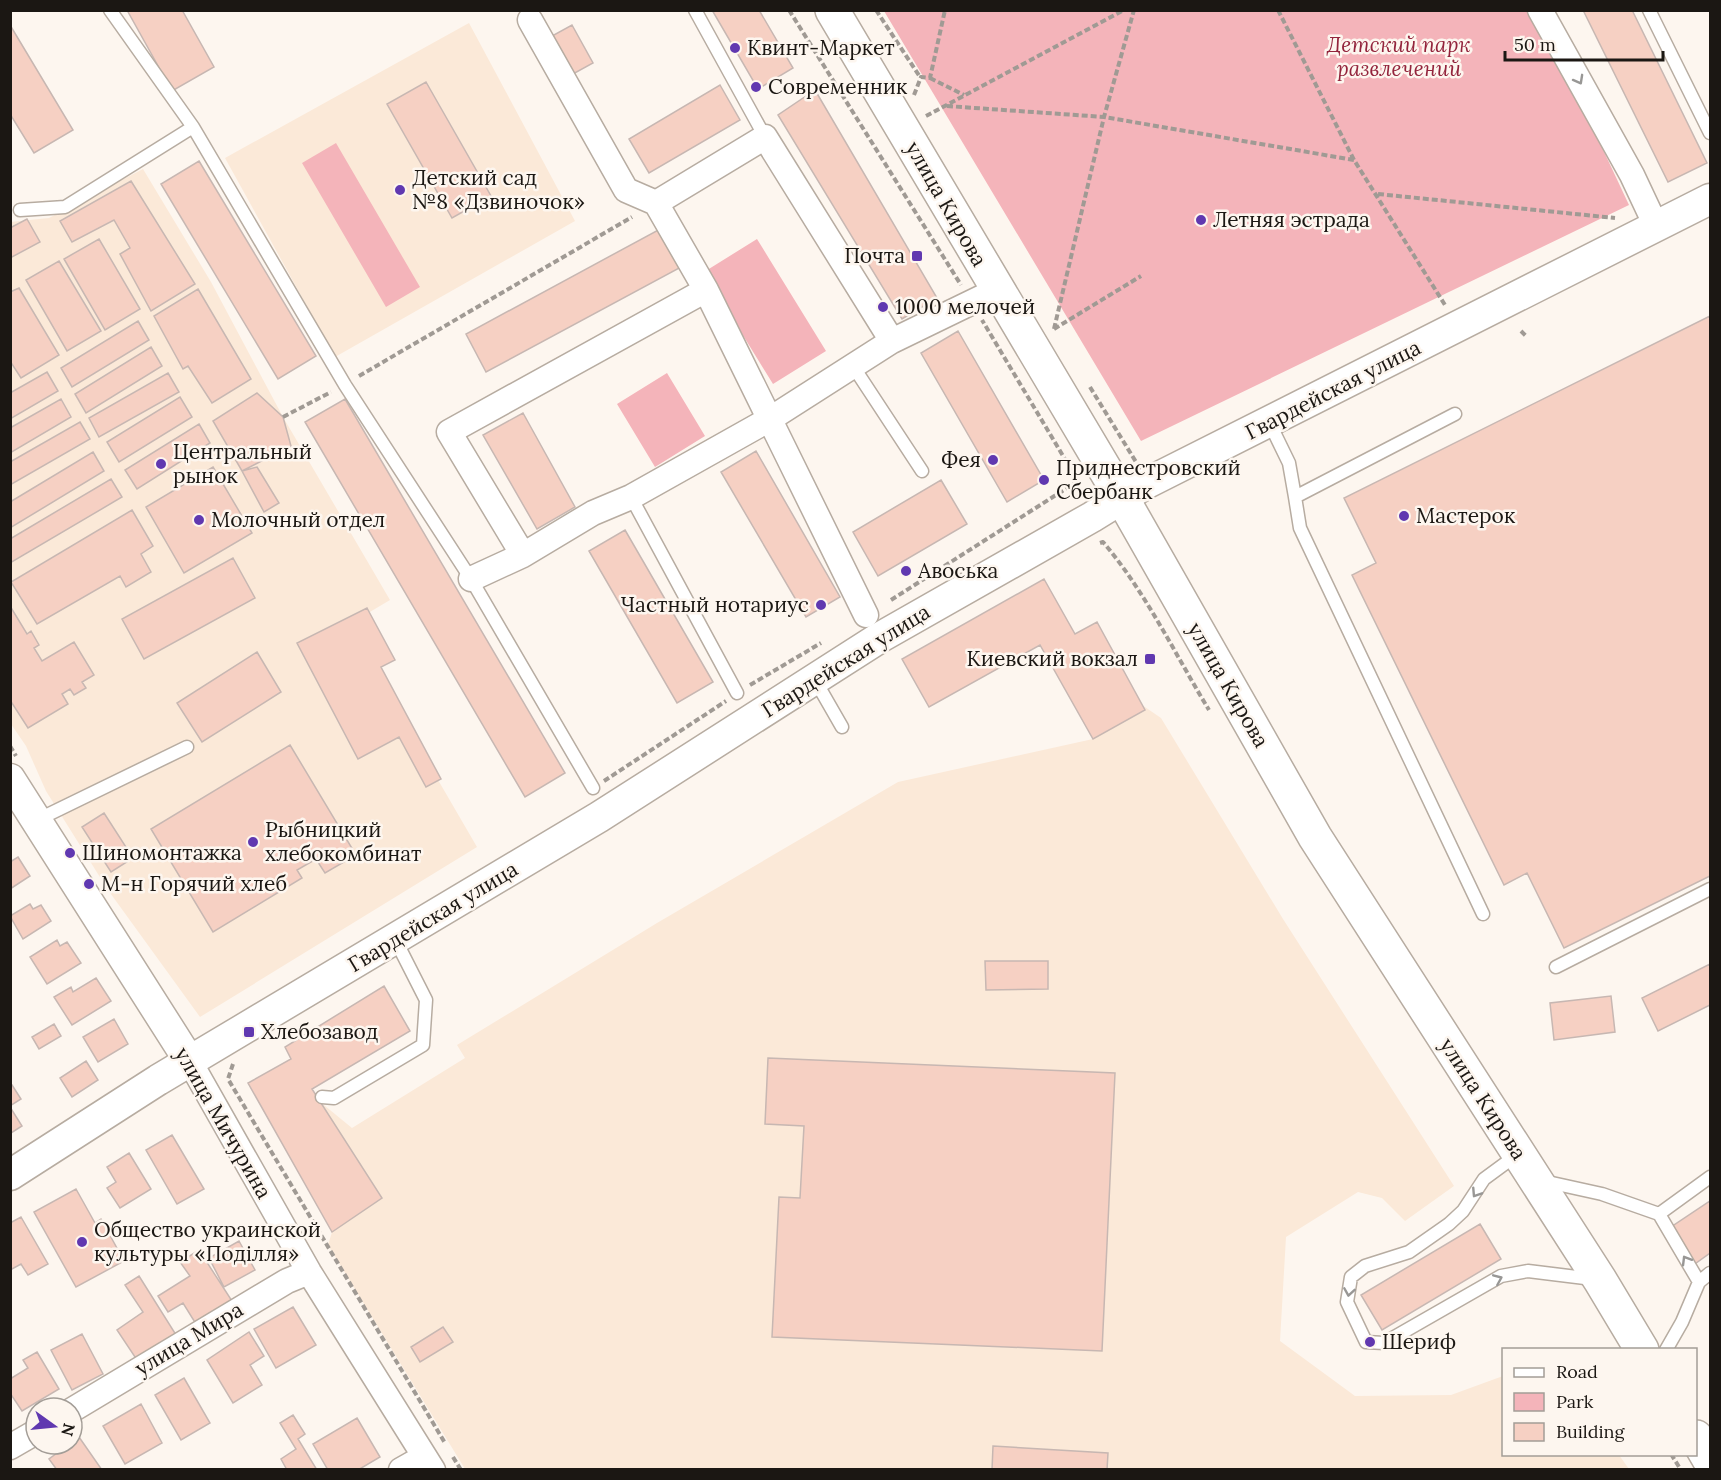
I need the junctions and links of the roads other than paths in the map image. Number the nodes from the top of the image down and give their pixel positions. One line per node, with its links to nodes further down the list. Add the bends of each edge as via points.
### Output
1 (111, 10): 7 (lane)
2 (695, 10): 9 (lane)
3 (832, 10): 15 (main road, улица Кирова)
4 (1540, 10): 13 (street, one-way to 13)
5 (1649, 10): 8 (lane)
6 (530, 20): 11 (street, via 626,190)
7 (193, 127): 12 (lane, via 65,207); 26 (lane, via 345,385)
8 (1710, 133)
9 (765, 137): 11 (street); 16 (street)
10 (1710, 199): 13 (street, Гвардейская улица)
11 (656, 203): 14 (street)
12 (20, 210)
13 (1656, 226): 20 (street, Гвардейская улица)
14 (706, 290): 19 (street); 25 (street, via 449,432)
15 (997, 291): 16 (street); 24 (main road, улица Кирова)
16 (892, 341): 17 (street)
17 (853, 366): 19 (street); 21 (lane)
18 (1455, 414): 23 (lane)
19 (770, 419): 22 (street); 27 (street)
20 (1269, 422): 23 (lane, via 1290,463); 24 (street, Гвардейская улица)
21 (922, 471)
22 (631, 497): 25 (street, via 593,513); 29 (lane)
23 (1295, 497): 36 (lane, via 1300,528)
24 (1122, 498): 28 (street, Гвардейская улица); 41 (main road, улица Кирова, via 1315,837)
25 (523, 555): 26 (street)
26 (471, 579): 33 (lane)
27 (866, 615)
28 (814, 679): 30 (lane); 37 (street, Гвардейская улица, via 599,817)
29 (737, 693)
30 (842, 727)
31 (187, 747): 34 (lane)
32 (15, 770): 34 (street, улица Мичурина)
33 (593, 788)
34 (36, 820): 39 (street, улица Мичурина)
35 (1710, 889): 38 (lane)
36 (1483, 914)
37 (396, 940): 39 (street, Гвардейская улица); 40 (lane, via 426,1000 423,1045 334,1098)
38 (1556, 966)
39 (190, 1062): 42 (street, Гвардейская улица); 45 (street, улица Мичурина)
40 (322, 1097)
41 (1526, 1167): 44 (lane); 47 (main road, улица Кирова); 47 (lane, one-way to 47, via 1484,1179 1463,1211 1449,1224 1409,1252 1365,1266 1351,1277 1347,1302 1366,1342 1384,1343 1502,1276 1528,1271)
42 (10, 1175)
43 (1710, 1177): 44 (lane)
44 (1659, 1214): 48 (lane, one-way to 44)
45 (309, 1272): 51 (street, улица Мира, via 287,1281); 56 (street, улица Мичурина)
46 (1710, 1273): 48 (lane)
47 (1600, 1280): 49 (main road, улица Кирова)
48 (1699, 1282): 50 (lane)
49 (1641, 1348)
50 (1667, 1348)
51 (84, 1403)
52 (24, 1439): 54 (street)
53 (1697, 1440): 55 (main road)
54 (10, 1448)
55 (1710, 1461)
56 (428, 1463): 57 (street)
57 (401, 1470)

